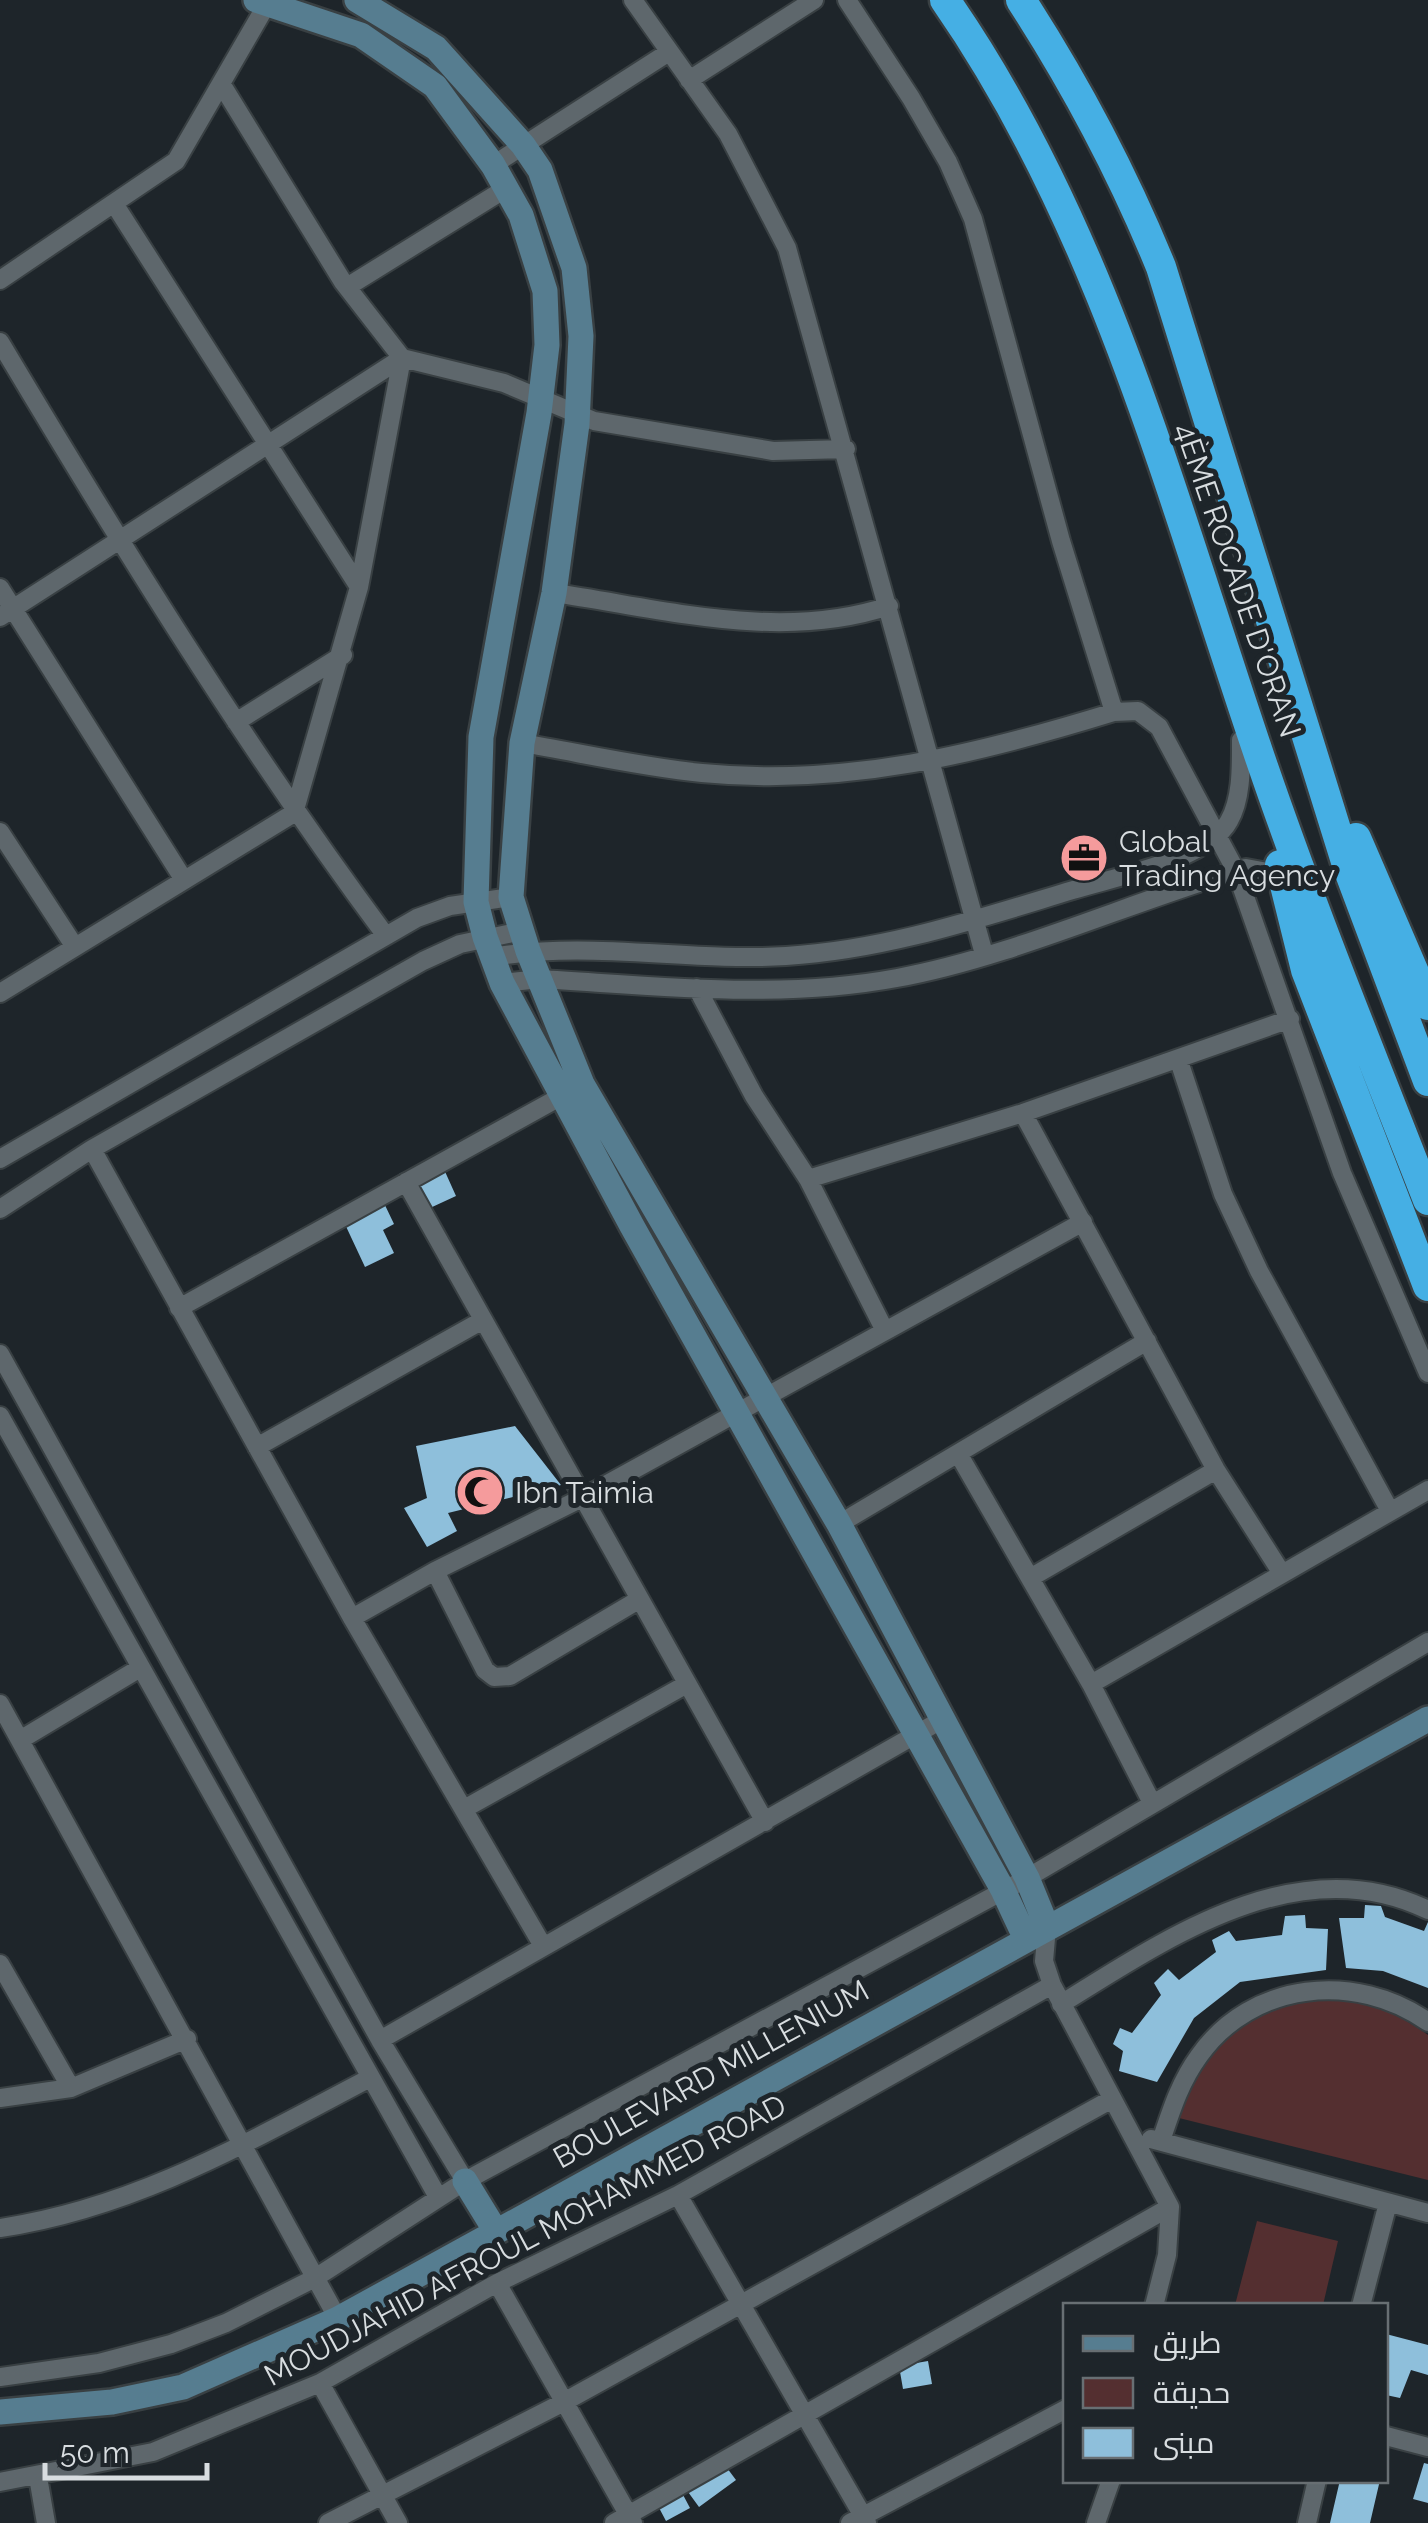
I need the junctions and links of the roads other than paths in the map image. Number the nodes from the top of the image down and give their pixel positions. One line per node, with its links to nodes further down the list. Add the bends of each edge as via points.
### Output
1 (357, 0): 11 (main road, via 436,48)
2 (633, 0): 8 (street)
3 (814, 0): 9 (street)
4 (847, 0): 31 (street, via 911,98 973,218)
5 (945, 0): 30 (highway, 4ÈME ROCADE D'ORAN, via 1037,153 1085,256)
6 (1021, 0): 33 (highway, 4ÈME ROCADE D'ORAN, via 1060,60 1161,267)
7 (261, 2): 10 (street); 12 (main road, via 361,35 435,86)
8 (669, 52): 9 (street); 11 (street)
9 (689, 80): 22 (street, via 749,169 787,248)
10 (222, 85): 14 (street, via 176,160); 16 (street)
11 (523, 146): 12 (street); 20 (main road, via 540,170 574,268)
12 (493, 164): 13 (main road)
13 (506, 189): 16 (street); 19 (main road, via 545,290)
14 (115, 205): 15 (street); 21 (street)
15 (0, 280)
16 (347, 287): 18 (street)
17 (0, 342): 23 (street)
18 (402, 358): 19 (street); 21 (street); 24 (street)
19 (541, 397): 20 (street); 44 (main road, via 481,737)
20 (578, 413): 22 (street, via 773,451); 26 (main road)
21 (267, 445): 23 (street); 24 (street)
22 (846, 448): 27 (street)
23 (118, 541): 28 (street); 32 (street)
24 (359, 587): 29 (street)
25 (0, 588): 28 (street)
26 (554, 593): 27 (street, via 763,623 850,619); 35 (main road)
27 (890, 606): 36 (street)
28 (7, 613): 42 (street)
29 (343, 655): 32 (street); 37 (street)
30 (1230, 668): 34 (highway); 65 (highway, 4ÈME ROCADE D'ORAN, via 1320,928)
31 (1114, 712): 36 (street); 39 (street, via 1138,712 1159,726)
32 (236, 722): 37 (street)
33 (1309, 734): 55 (highway); 58 (highway, 4ÈME ROCADE D'ORAN, via 1348,868)
34 (1241, 740): 39 (street, via 1234,809); 41 (highway)
35 (522, 743): 36 (street, via 750,776); 43 (main road)
36 (930, 764): 45 (street)
37 (294, 812): 42 (street); 46 (street)
38 (0, 832): 48 (street)
39 (1216, 838): 40 (street); 45 (street, via 1177,857)
40 (1236, 871): 41 (street, via 1256,867); 50 (street); 56 (street)
41 (1284, 875): 68 (highway, via 1306,970)
42 (184, 880): 48 (street)
43 (511, 897): 44 (street); 47 (main road)
44 (476, 902): 46 (street, via 434,911); 49 (main road)
45 (974, 920): 47 (street, via 883,946 785,956); 50 (street)
46 (386, 936): 62 (street)
47 (525, 941): 49 (street); 51 (main road)
48 (76, 947): 54 (street)
49 (488, 947): 52 (main road); 61 (street, via 423,961)
50 (984, 954): 53 (street, via 869,983)
51 (540, 978): 52 (street); 53 (street); 59 (main road)
52 (502, 983): 59 (main road)
53 (698, 988): 63 (street, via 754,1096)
54 (0, 994)
55 (1428, 1005)
56 (1290, 1019): 57 (street); 74 (street, via 1342,1173)
57 (1178, 1061): 60 (street); 83 (street, via 1223,1194)
58 (1428, 1081)
59 (572, 1090): 64 (street); 75 (main road); 76 (main road)
60 (1023, 1113): 63 (street); 67 (street)
61 (92, 1149): 66 (street); 69 (street)
62 (0, 1159)
63 (808, 1180): 71 (street)
64 (406, 1182): 69 (street); 70 (street)
65 (1428, 1200)
66 (0, 1208)
67 (1082, 1222): 71 (street); 72 (street)
68 (1428, 1286)
69 (179, 1308): 78 (street)
70 (483, 1320): 78 (street); 82 (street)
71 (884, 1329): 75 (street)
72 (1147, 1341): 79 (street); 80 (street)
73 (0, 1354): 94 (street)
74 (1428, 1373)
75 (762, 1396): 76 (street); 84 (main road)
76 (734, 1412): 82 (street); 99 (main road)
77 (0, 1416): 91 (street)
78 (256, 1447): 89 (street)
79 (959, 1455): 84 (street); 87 (street)
80 (1216, 1470): 86 (street); 87 (street)
81 (1428, 1490): 83 (street)
82 (584, 1498): 85 (street); 88 (street)
83 (1390, 1511): 86 (street)
84 (839, 1524): 97 (main road)
85 (435, 1571): 88 (street, via 494,1678 510,1676); 89 (street)
86 (1281, 1572): 93 (street)
87 (1030, 1578): 93 (street)
88 (640, 1599): 92 (street)
89 (352, 1618): 102 (street)
90 (1428, 1642): 101 (street)
91 (140, 1668): 96 (street); 100 (street)
92 (687, 1684): 102 (street); 103 (street)
93 (1091, 1684): 101 (street)
94 (190, 1694): 96 (street); 113 (street)
95 (0, 1704): 100 (street)
96 (162, 1709): 114 (street)
97 (943, 1719): 99 (street); 104 (main road)
98 (1428, 1719): 106 (main road, BOULEVARD MILLENIUM)
99 (917, 1736): 103 (street); 104 (main road)
100 (20, 1740): 112 (street)
101 (1151, 1801): 104 (street)
102 (464, 1809): 107 (street)
103 (765, 1822): 107 (street)
104 (1015, 1884): 106 (main road); 121 (street)
105 (1428, 1910): 110 (street, via 1376,1893 1327,1890 1270,1898 1169,1937)
106 (1036, 1932): 109 (street); 128 (main road, BOULEVARD MILLENIUM)
107 (543, 1946): 113 (street)
108 (0, 1964): 115 (street)
109 (1052, 1984): 110 (street); 122 (street, MOUDJAHID AFROUL MOHAMMED ROAD)
110 (1061, 2004): 117 (street)
111 (1428, 2022): 119 (street, via 1364,1991 1322,1988 1254,2009 1200,2053 1179,2087)
112 (187, 2038): 115 (street); 120 (street)
113 (380, 2040): 121 (street)
114 (368, 2079): 120 (street); 123 (street)
115 (71, 2088): 116 (street)
116 (0, 2098)
117 (1112, 2099): 118 (street); 133 (street)
118 (1131, 2134): 119 (street); 125 (street)
119 (1161, 2142): 124 (street)
120 (245, 2144): 127 (street, via 140,2193 62,2218); 129 (street)
121 (465, 2181): 123 (street); 128 (main road)
122 (678, 2195): 130 (street, MOUDJAHID AFROUL MOHAMMED ROAD); 133 (street)
123 (438, 2197): 129 (street)
124 (1388, 2203): 126 (street); 132 (street)
125 (1170, 2207): 131 (street); 139 (street)
126 (1428, 2213)
127 (0, 2228)
128 (495, 2230): 134 (main road, BOULEVARD MILLENIUM)
129 (315, 2278): 134 (street); 135 (street, via 171,2344)
130 (497, 2283): 136 (street, MOUDJAHID AFROUL MOHAMMED ROAD); 137 (street)
131 (1155, 2303)
132 (1363, 2303)
133 (742, 2306): 137 (street); 139 (street)
134 (338, 2319): 138 (main road, BOULEVARD MILLENIUM, via 182,2387 112,2402)
135 (0, 2378)
136 (320, 2383): 143 (street, MOUDJAHID AFROUL MOHAMMED ROAD, via 153,2452); 147 (street)
137 (562, 2403): 147 (street); 148 (street)
138 (0, 2412)
139 (805, 2412): 148 (street); 149 (street)
140 (1063, 2412): 149 (street)
141 (1388, 2437): 142 (street)
142 (1428, 2447)
143 (38, 2477): 144 (street, MOUDJAHID AFROUL MOHAMMED ROAD); 150 (street)
144 (0, 2482)
145 (1110, 2483): 153 (street)
146 (1317, 2483): 154 (street)
147 (383, 2496): 151 (street); 152 (street)
148 (625, 2520)
149 (860, 2521)
150 (46, 2523)
151 (328, 2523)
152 (398, 2523)
153 (1096, 2523)
154 (1308, 2523)

